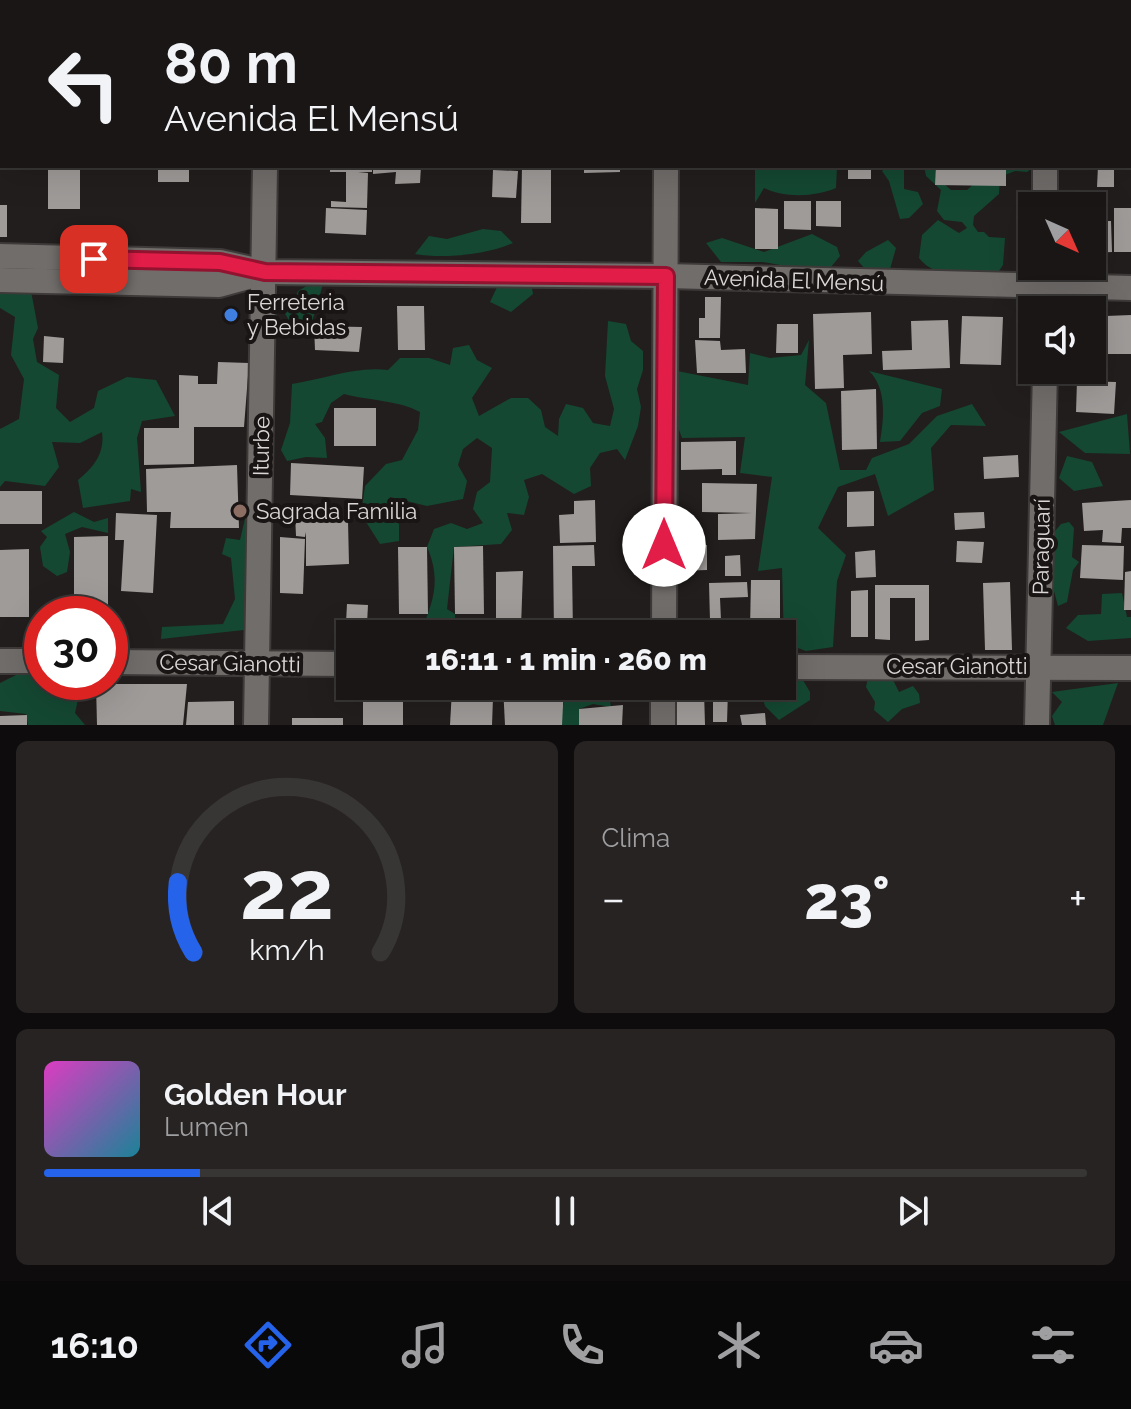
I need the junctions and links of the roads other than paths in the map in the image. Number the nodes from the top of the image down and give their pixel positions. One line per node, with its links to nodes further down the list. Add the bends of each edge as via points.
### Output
1 (265, 168): 6 (street, Iturbe)
2 (666, 168): 7 (street)
3 (1045, 168): 4 (street)
4 (1045, 192)
5 (0, 256): 6 (street, Avenida El Mensú, via 220,262)
6 (265, 272): 7 (street, Avenida El Mensú); 8 (street, Avenida El Mensú, via 219,285); 16 (street, Iturbe)
7 (666, 276): 9 (street, Avenida El Mensú); 12 (street)
8 (0, 280)
9 (1046, 288): 10 (street, Avenida El Mensú)
10 (1131, 288)
11 (1045, 384): 18 (street, Paraguarí)
12 (664, 620)
13 (0, 661): 14 (street)
14 (24, 661)
15 (128, 662): 16 (street, Cesar Gianotti)
16 (256, 663): 17 (street, Cesar Gianotti); 22 (street, Iturbe)
17 (336, 664)
18 (1038, 665): 19 (street, Cesar Gianotti); 20 (street, Cesar Gianotti); 24 (street, Paraguarí)
19 (796, 667)
20 (1131, 668)
21 (663, 700): 23 (street)
22 (256, 725)
23 (663, 725)
24 (1037, 725)

